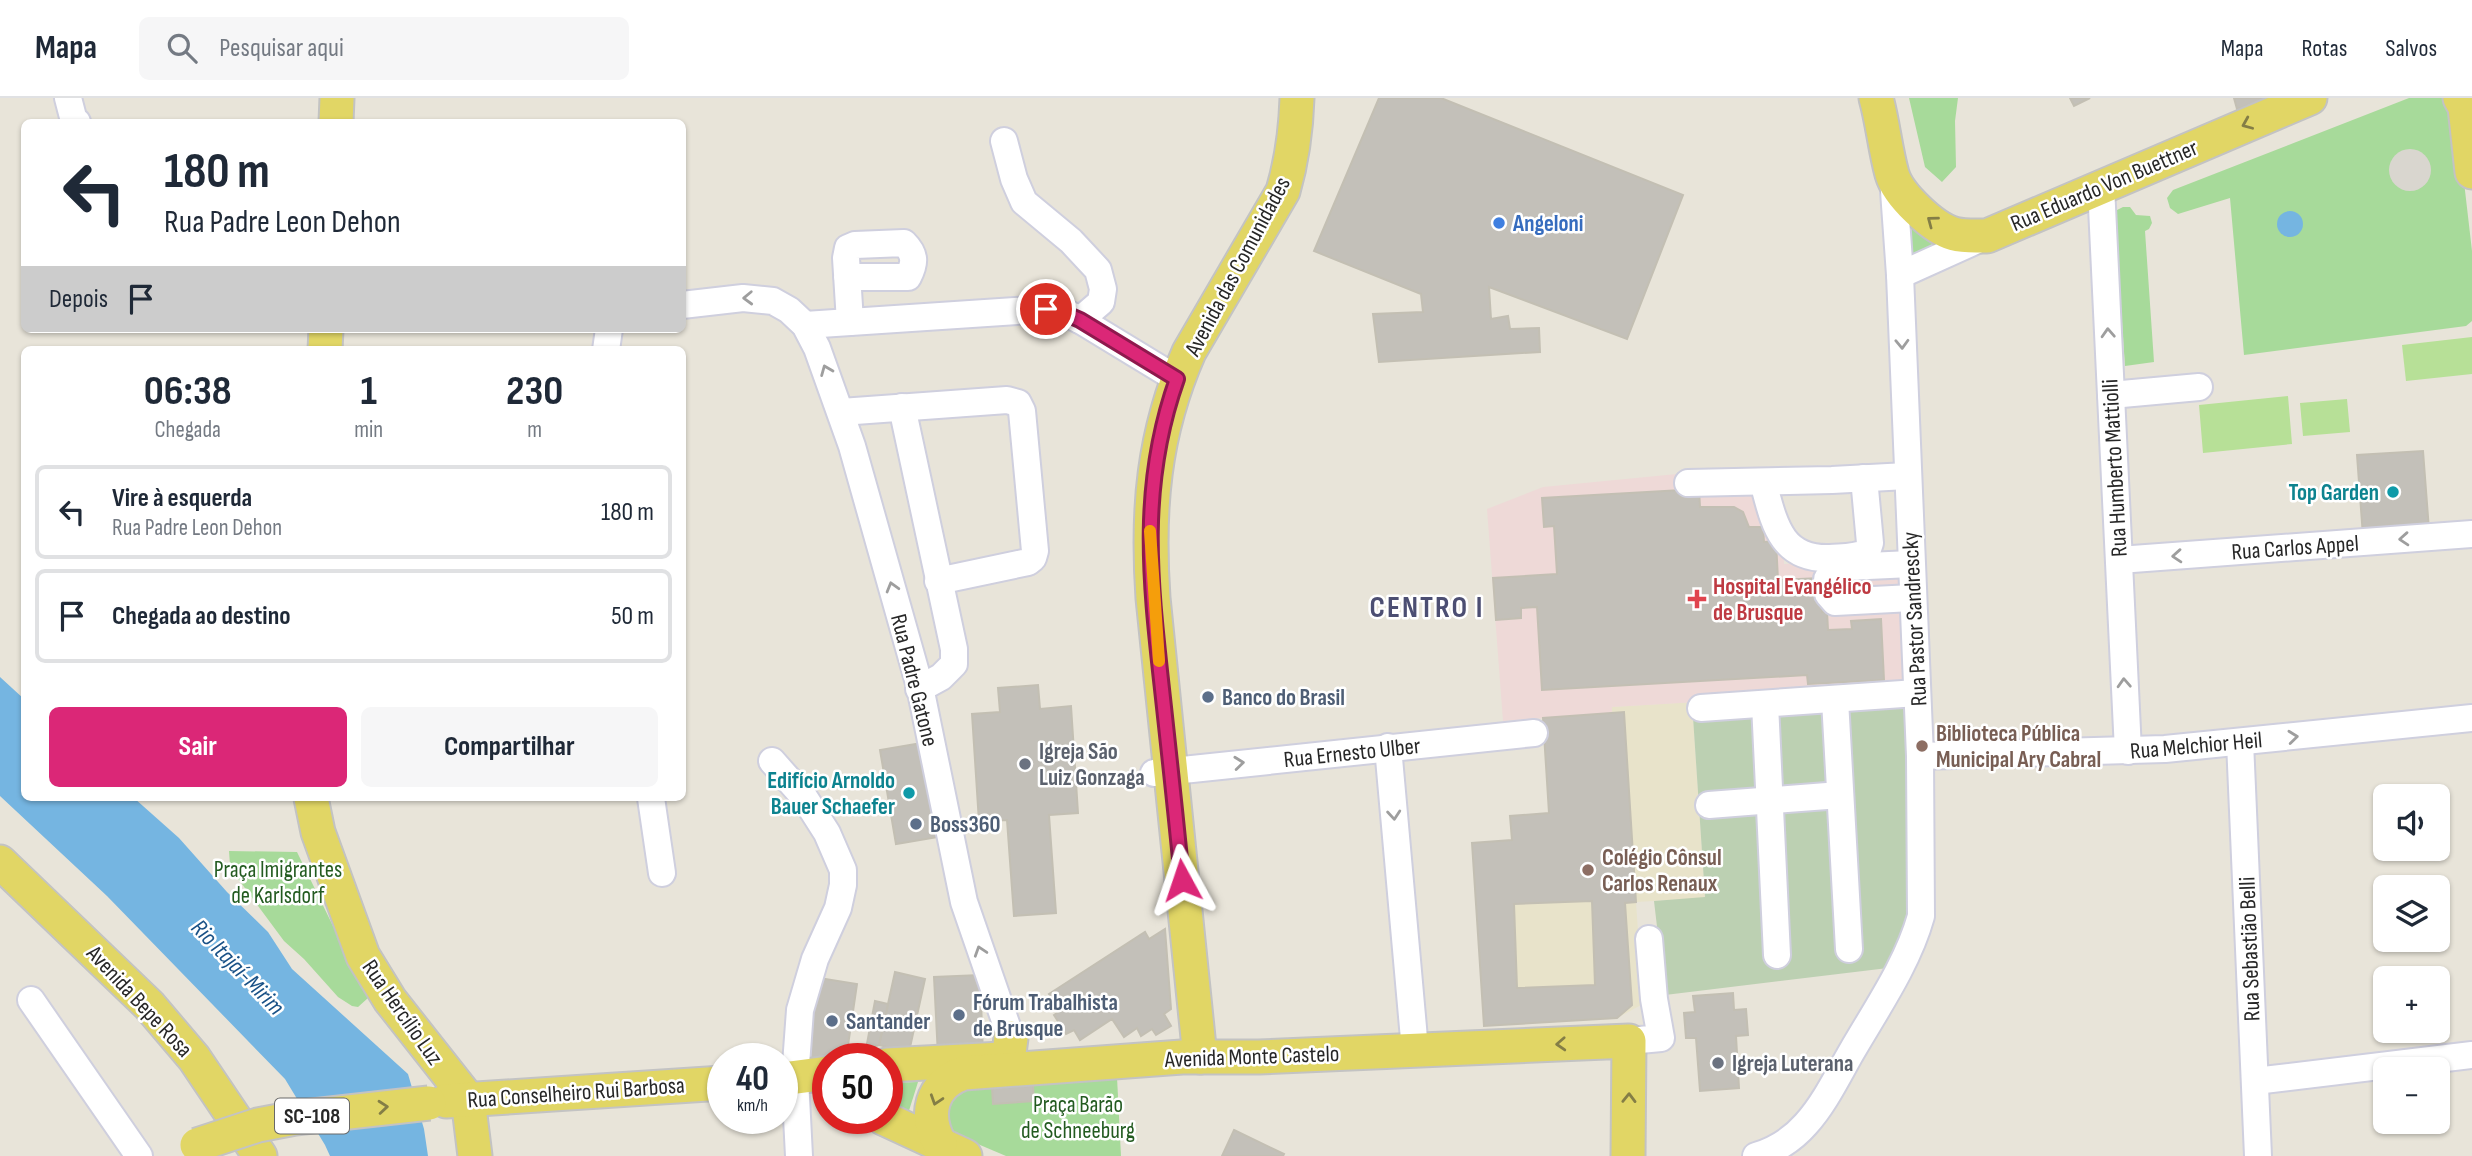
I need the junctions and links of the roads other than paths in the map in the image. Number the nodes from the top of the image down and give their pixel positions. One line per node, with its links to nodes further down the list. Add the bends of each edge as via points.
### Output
1 (68, 98): 7 (street)
2 (337, 98): 8 (main road)
3 (1291, 98): 20 (main road, Avenida das Comunidades, via 1292,156 1283,191 1189,352)
4 (2310, 98): 12 (main road, Rua Eduardo Von Buettner, one-way to 12)
5 (2463, 101): 10 (main road)
6 (1876, 104): 11 (main road)
7 (73, 119)
8 (336, 119)
9 (1004, 141): 17 (street, via 1024,202 1098,270 1101,302)
10 (2472, 172)
11 (1893, 177): 13 (main road, one-way to 11, via 1954,234 1937,226); 14 (street, Rua Pastor Sandrescky)
12 (2101, 186): 13 (main road, Rua Eduardo Von Buettner); 22 (street, Rua Humberto Mattiolli, one-way to 12)
13 (1987, 236): 14 (street, Rua Eduardo Von Buettner)
14 (1900, 275): 25 (street, Rua Pastor Sandrescky, one-way to 25)
15 (847, 277): 18 (street)
16 (686, 305): 19 (street, one-way to 16, via 789,310 760,298)
17 (1080, 320): 18 (street, via 1046,309); 20 (street)
18 (850, 322): 19 (street)
19 (805, 325): 24 (street, Rua Padre Gatone, one-way to 19)
20 (1170, 374): 46 (main road, Avenida das Comunidades, via 1162,430 1143,489 1144,598)
21 (2199, 387): 22 (street)
22 (2111, 395): 30 (street, Rua Humberto Mattiolli)
23 (902, 407): 24 (street); 32 (street); 32 (street, via 1007,400 1018,403 1022,411 1033,558)
24 (841, 412): 34 (street, Rua Padre Gatone, one-way to 24)
25 (1907, 476): 26 (street); 31 (street, Rua Pastor Sandrescky)
26 (1864, 478): 27 (street); 27 (street, via 1867,552 1822,558 1792,550 1771,511)
27 (1763, 482): 28 (street)
28 (1688, 483)
29 (2472, 534): 30 (street, Rua Carlos Appel, one-way to 30)
30 (2119, 560): 43 (street, Rua Humberto Mattiolli, one-way to 30)
31 (1911, 564): 33 (street, Rua Pastor Sandrescky); 33 (street, via 1846,567 1833,571 1827,579 1828,594 1835,602)
32 (938, 581): 34 (street, via 954,664)
33 (1912, 598): 35 (street, Rua Pastor Sandrescky)
34 (919, 689): 58 (street, Rua Padre Gatone, one-way to 34, via 964,902)
35 (1917, 693): 36 (street); 44 (street, Rua Pastor Sandrescky)
36 (1835, 700): 37 (street); 47 (street)
37 (1765, 704): 38 (street); 50 (street)
38 (1701, 708)
39 (2472, 718): 41 (street, Rua Melchior Heil, one-way to 39)
40 (1534, 733): 42 (street, Rua Ernesto Ulber)
41 (2240, 742): 43 (street, Rua Melchior Heil); 66 (street, Rua Sebastião Belli)
42 (1388, 747): 46 (street, Rua Ernesto Ulber, one-way to 42); 61 (street, one-way to 61)
43 (2128, 751): 44 (street, Rua Melchior Heil)
44 (1920, 756): 78 (street, Rua Pastor Sandrescky, via 1923,901 1916,933 1812,1116 1789,1140)
45 (772, 761): 60 (street, via 822,824 843,870 838,908 815,959)
46 (1162, 772): 63 (main road, Avenida das Comunidades)
47 (1840, 795): 50 (street); 55 (street)
48 (312, 801): 68 (main road, Rua Hercílio Luz, via 318,832 363,956 390,1000)
49 (651, 801): 53 (street)
50 (1768, 802): 51 (street); 56 (street)
51 (1709, 806)
52 (0, 862): 74 (main road, Avenida Bepe Rosa, via 149,1005 194,1058)
53 (662, 873)
54 (1649, 939): 59 (street, via 1661,1038)
55 (1849, 949)
56 (1777, 955)
57 (31, 1000): 73 (street)
58 (1011, 1038): 64 (main road, via 1025,1055 1089,1054); 65 (main road, via 1009,1053 1002,1059)
59 (1629, 1041): 61 (main road, Avenida Monte Castelo, one-way to 61); 77 (main road, one-way to 59)
60 (795, 1043)
61 (1415, 1050): 63 (main road, Avenida Monte Castelo)
62 (2472, 1055): 66 (street)
63 (1191, 1057): 64 (main road, Avenida Monte Castelo)
64 (1118, 1061): 71 (main road, Avenida Monte Castelo, one-way to 71, via 955,1076 936,1093 932,1130)
65 (903, 1064)
66 (2255, 1081): 79 (street, Rua Sebastião Belli)
67 (707, 1084): 68 (main road, Rua Conselheiro Rui Barbosa)
68 (468, 1099): 72 (main road, Rua Conselheiro Rui Barbosa / SC-108, one-way to 68, bridge, via 258,1125 295,1118); 75 (main road)
69 (903, 1127): 71 (main road)
70 (796, 1134): 76 (street)
71 (953, 1150)
72 (187, 1151)
73 (139, 1156)
74 (260, 1156)
75 (475, 1156)
76 (799, 1156)
77 (1628, 1156)
78 (1756, 1156)
79 (2258, 1156)

